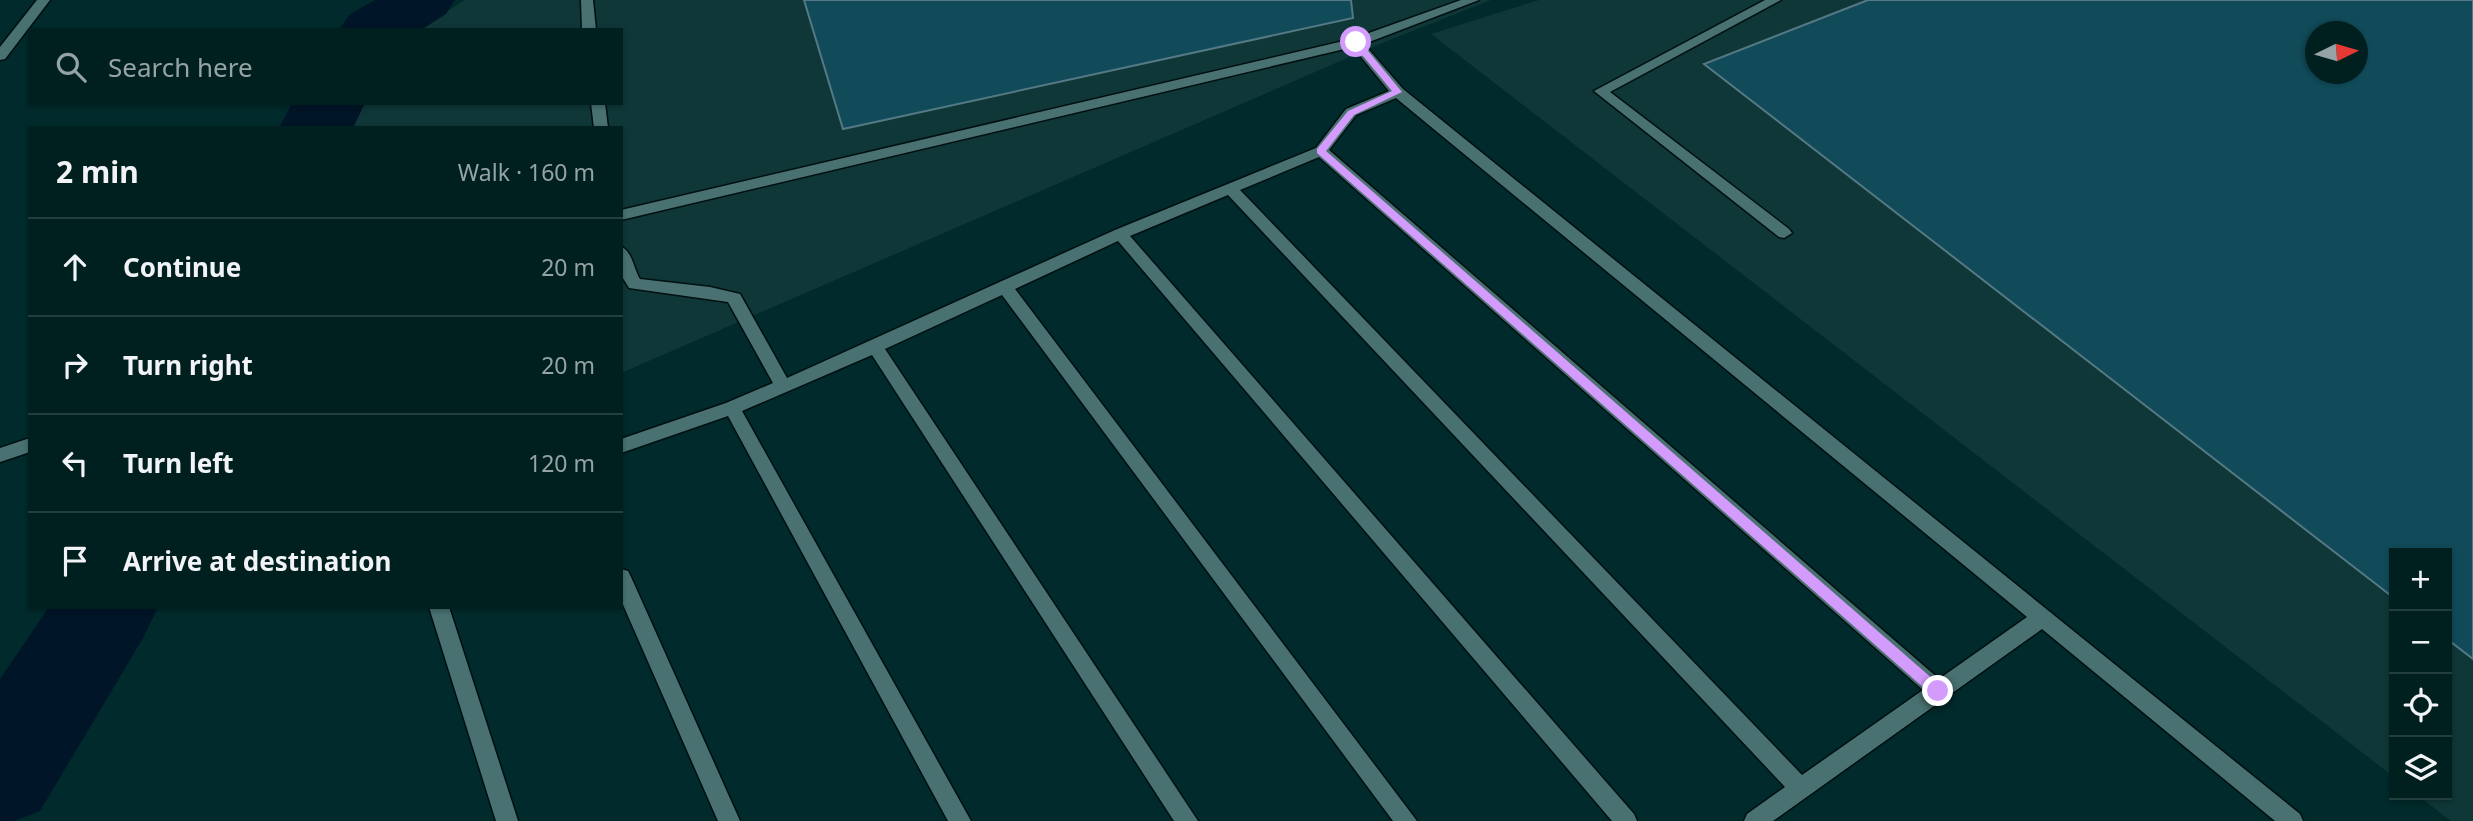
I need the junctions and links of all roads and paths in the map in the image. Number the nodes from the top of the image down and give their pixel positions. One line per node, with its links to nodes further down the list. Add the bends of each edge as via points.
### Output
1 (44, 0): 7 (street)
2 (587, 0): 5 (street)
3 (1473, 0): 6 (street)
4 (1775, 0): 14 (street, via 1601,91)
5 (589, 28)
6 (1356, 42): 8 (street); 13 (street)
7 (0, 56)
8 (1398, 92): 11 (street, via 1351,113); 26 (street)
9 (598, 105): 10 (street)
10 (601, 126)
11 (1321, 151): 12 (street); 27 (street)
12 (1232, 190): 15 (street); 28 (street)
13 (623, 215)
14 (1784, 233)
15 (1120, 234): 17 (street); 34 (street)
16 (623, 259): 19 (street, via 635,284 712,291 734,298)
17 (1005, 287): 18 (street); 33 (street)
18 (875, 347): 19 (street); 32 (street)
19 (783, 386): 20 (street)
20 (732, 408): 21 (street); 31 (street)
21 (623, 445)
22 (28, 446): 23 (street)
23 (0, 455)
24 (623, 582): 30 (street)
25 (440, 609): 29 (street)
26 (2043, 617): 27 (street); 36 (street)
27 (1938, 691): 28 (street)
28 (1801, 789): 35 (street)
29 (507, 821)
30 (729, 821)
31 (960, 821)
32 (1187, 821)
33 (1406, 821)
34 (1626, 821)
35 (1755, 821)
36 (2291, 821)

